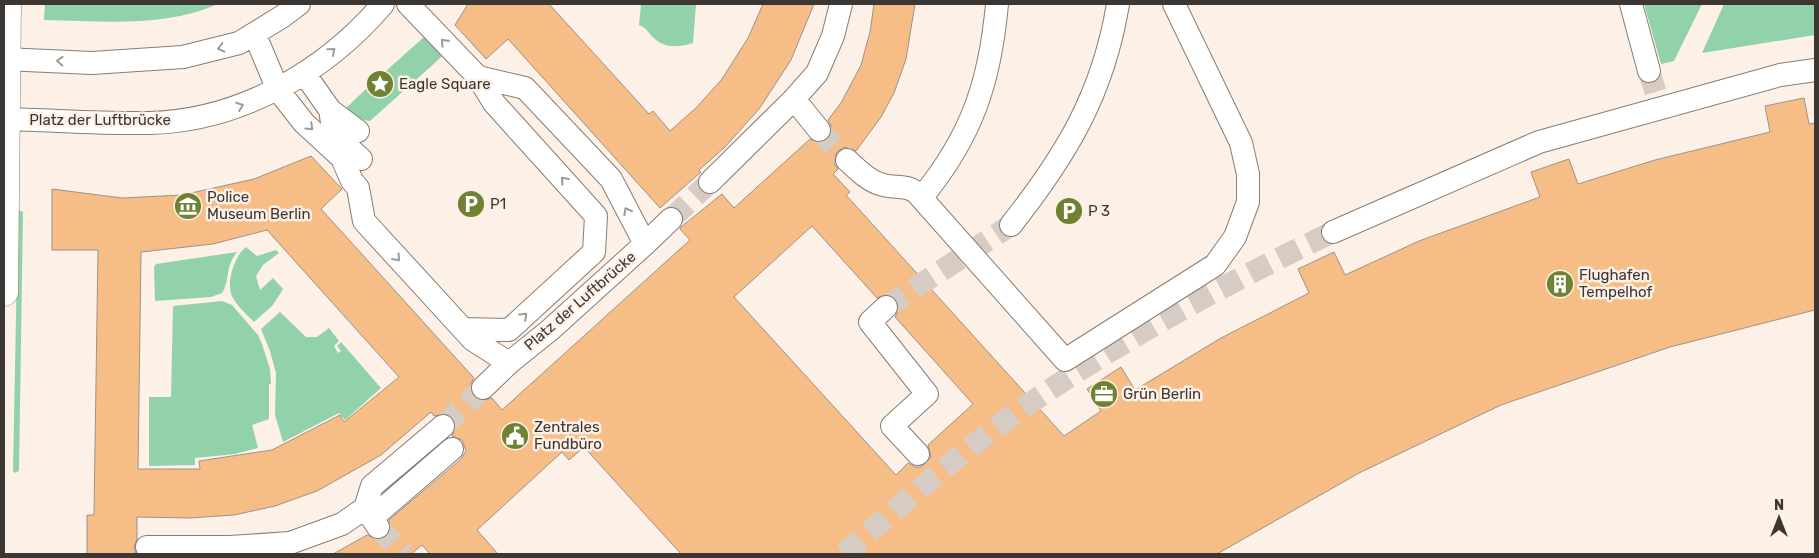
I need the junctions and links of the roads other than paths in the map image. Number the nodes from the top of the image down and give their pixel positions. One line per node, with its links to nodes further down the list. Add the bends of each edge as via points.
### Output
1 (7, 4): 11 (main road)
2 (299, 4): 10 (street)
3 (383, 4): 14 (street, Platz der Luftbrücke, one-way to 3)
4 (408, 4): 15 (street, Platz der Luftbrücke, one-way to 4)
5 (841, 4): 17 (street, via 833,36 817,73)
6 (997, 4): 25 (street, via 991,56 976,110 955,154)
7 (1118, 4): 27 (street, via 1112,39 1093,98 1050,175)
8 (1174, 4): 25 (street, via 1231,118 1248,174 1248,202 1235,237 1215,265 1065,360)
9 (1632, 4): 13 (street)
10 (254, 35): 11 (street, one-way to 11, via 239,43 183,57 155,60 92,63); 16 (street)
11 (5, 58): 19 (main road)
12 (1815, 70): 28 (street, via 1780,76 1539,142)
13 (1649, 71)
14 (304, 74): 16 (street, Platz der Luftbrücke); 18 (street)
15 (478, 77): 29 (street, Platz der Luftbrücke, one-way to 15, via 611,179 525,88); 32 (street, Platz der Luftbrücke, one-way to 15, via 508,330 594,252 596,225 596,216 494,103)
16 (278, 90): 19 (street, Platz der Luftbrücke, one-way to 16, via 175,121 239,106); 23 (street, one-way to 23, via 304,122)
17 (794, 99): 20 (street); 24 (street)
18 (330, 110): 21 (street); 23 (street, via 334,134)
19 (5, 119): 30 (main road)
20 (819, 130)
21 (358, 131)
22 (847, 160): 25 (street, via 880,184 911,188)
23 (358, 163): 32 (street, one-way to 32, via 352,181 358,188 364,221)
24 (710, 182)
25 (922, 197)
26 (670, 219): 29 (street)
27 (1011, 225)
28 (1333, 232)
29 (644, 244): 33 (street, Platz der Luftbrücke, via 550,330)
30 (4, 292)
31 (886, 307): 37 (street, via 870,322 927,394 892,426)
32 (463, 329): 33 (street, via 472,340)
33 (508, 363): 34 (street, Platz der Luftbrücke)
34 (483, 388)
35 (443, 426): 38 (street, via 372,486)
36 (452, 449): 38 (street)
37 (918, 454)
38 (372, 518): 39 (street, via 342,524 290,543)
39 (147, 547)

